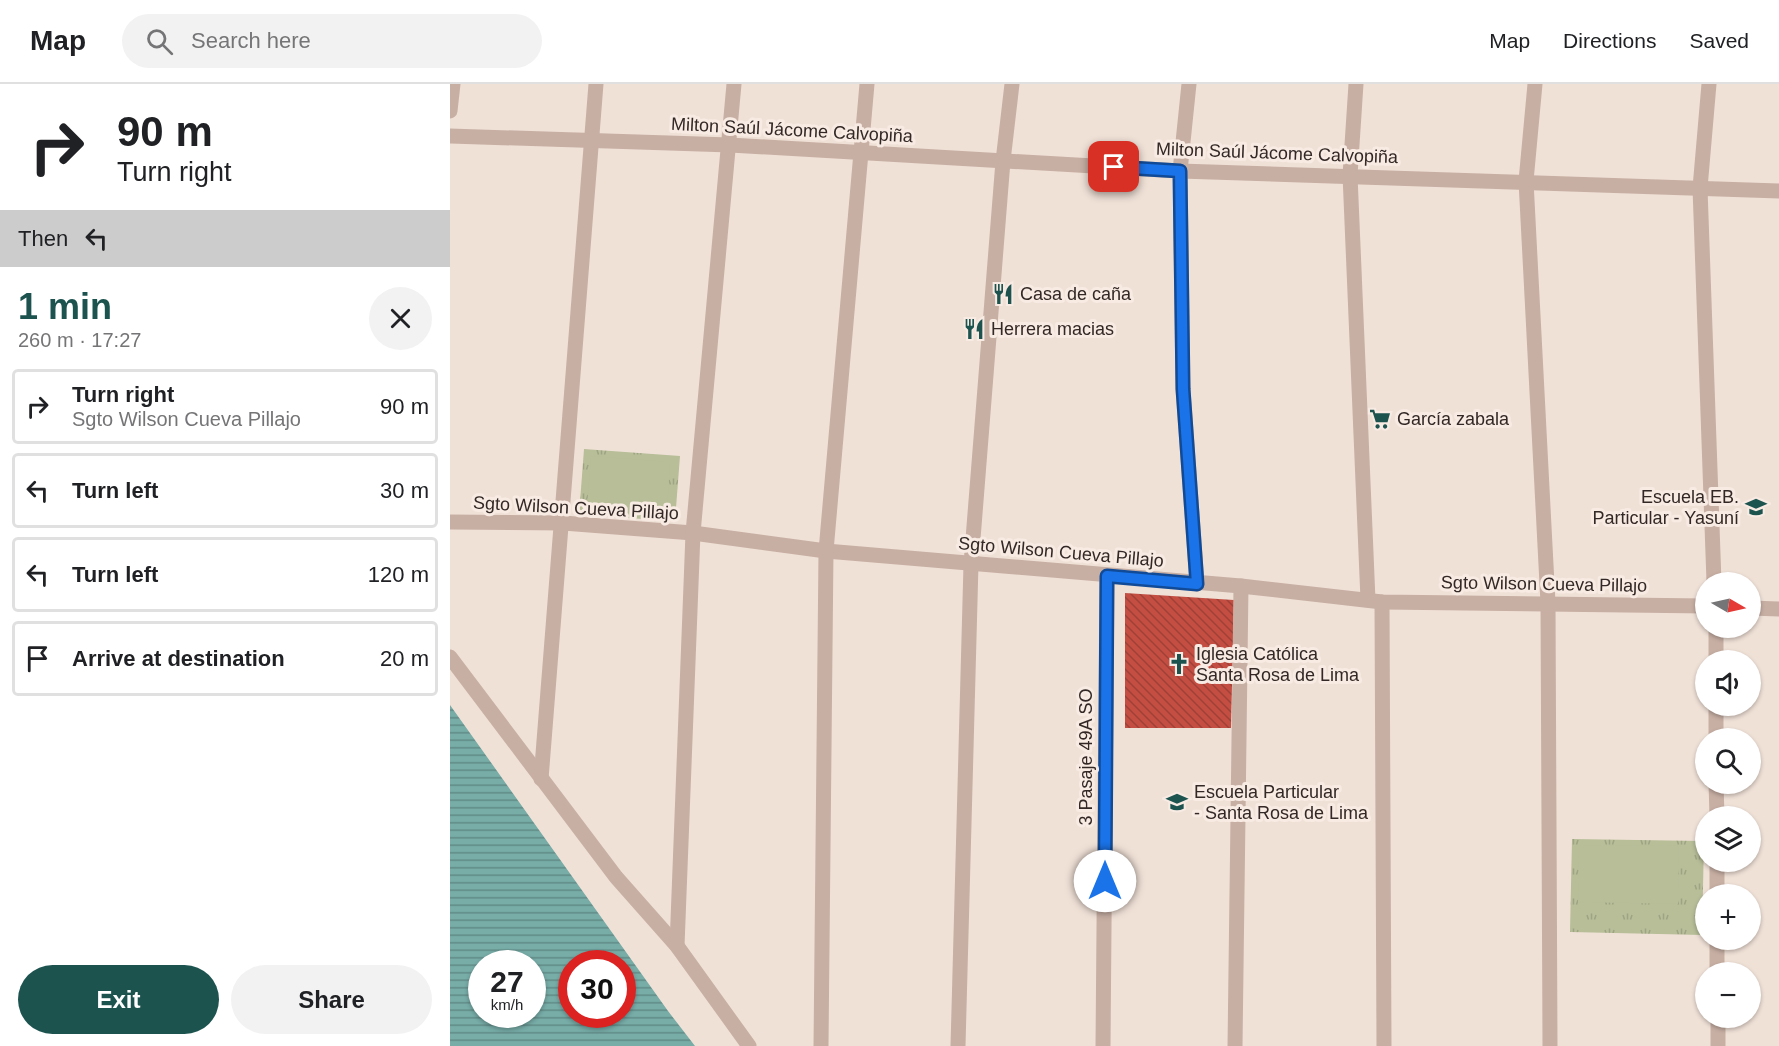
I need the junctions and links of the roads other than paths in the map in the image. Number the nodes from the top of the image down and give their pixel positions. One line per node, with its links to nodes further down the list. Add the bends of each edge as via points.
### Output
1 (453, 84): 10 (street)
2 (596, 84): 12 (street)
3 (734, 84): 13 (street)
4 (867, 84): 14 (street)
5 (1012, 84): 15 (street)
6 (1190, 84): 16 (street)
7 (1356, 84): 17 (street)
8 (1535, 84): 18 (street)
9 (1709, 84): 19 (street)
10 (450, 111)
11 (450, 136): 12 (street, Milton Saúl Jácome Calvopiña)
12 (591, 141): 13 (street, Milton Saúl Jácome Calvopiña); 22 (street)
13 (730, 145): 14 (street, Milton Saúl Jácome Calvopiña); 23 (street)
14 (861, 153): 15 (street, Milton Saúl Jácome Calvopiña); 24 (street)
15 (1003, 161): 16 (street, Milton Saúl Jácome Calvopiña); 25 (street)
16 (1180, 171): 17 (street, Milton Saúl Jácome Calvopiña); 28 (street, via 1183,389)
17 (1350, 174): 18 (street, Milton Saúl Jácome Calvopiña); 30 (street)
18 (1526, 181): 19 (street, Milton Saúl Jácome Calvopiña); 31 (street)
19 (1700, 188): 20 (street, Milton Saúl Jácome Calvopiña); 26 (street)
20 (1779, 191)
21 (450, 522): 22 (street, Sgto Wilson Cueva Pillajo)
22 (563, 524): 23 (street, Sgto Wilson Cueva Pillajo); 36 (street)
23 (693, 533): 24 (street, Sgto Wilson Cueva Pillajo); 37 (street)
24 (826, 551): 25 (street, Sgto Wilson Cueva Pillajo); 40 (street)
25 (971, 564): 27 (street, Sgto Wilson Cueva Pillajo); 41 (street)
26 (1714, 572)
27 (1107, 576): 28 (street, Sgto Wilson Cueva Pillajo); 42 (street, 3 Pasaje 49A SO)
28 (1197, 584): 29 (street, Sgto Wilson Cueva Pillajo)
29 (1241, 586): 30 (street, Sgto Wilson Cueva Pillajo); 43 (street)
30 (1375, 601): 31 (street, Sgto Wilson Cueva Pillajo); 44 (street)
31 (1548, 603): 32 (street, Sgto Wilson Cueva Pillajo); 45 (street)
32 (1695, 606)
33 (1761, 608): 34 (street)
34 (1779, 609)
35 (450, 657): 36 (street)
36 (541, 779): 37 (street, via 616,877)
37 (677, 946): 39 (street)
38 (1718, 1028): 46 (street)
39 (749, 1046)
40 (821, 1046)
41 (958, 1046)
42 (1103, 1046)
43 (1235, 1046)
44 (1384, 1046)
45 (1550, 1046)
46 (1718, 1046)

